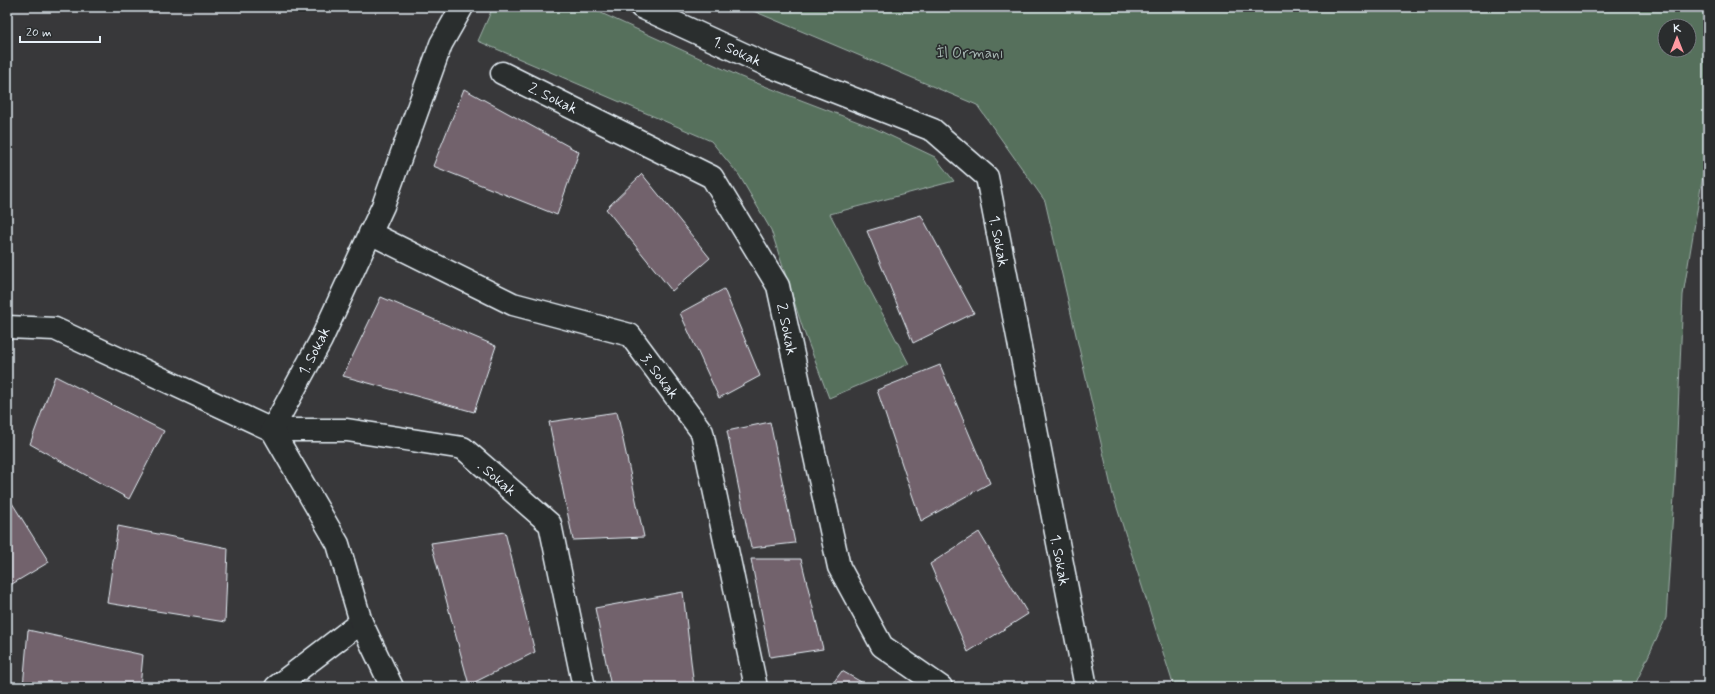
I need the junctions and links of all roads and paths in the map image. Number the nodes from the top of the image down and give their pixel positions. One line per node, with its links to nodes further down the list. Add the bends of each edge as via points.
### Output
1 (462, 7): 4 (street, 1. Sokak, via 441,44 383,206)
2 (641, 7): 13 (street, 1. Sokak, via 767,65 933,130 987,178)
3 (502, 73): 12 (street, 2. Sokak, via 712,178 778,286 839,567 882,646)
4 (370, 232): 6 (street, 1. Sokak, via 321,340); 11 (street, 3. Sokak, via 513,304 630,335 702,432)
5 (7, 327): 6 (street, via 55,329)
6 (272, 430): 7 (street, via 338,544); 10 (street, . Sokak, via 347,430 463,448 550,524)
7 (361, 622): 8 (street); 9 (street)
8 (276, 687)
9 (392, 687)
10 (584, 687)
11 (756, 687)
12 (941, 687)
13 (1086, 687)

